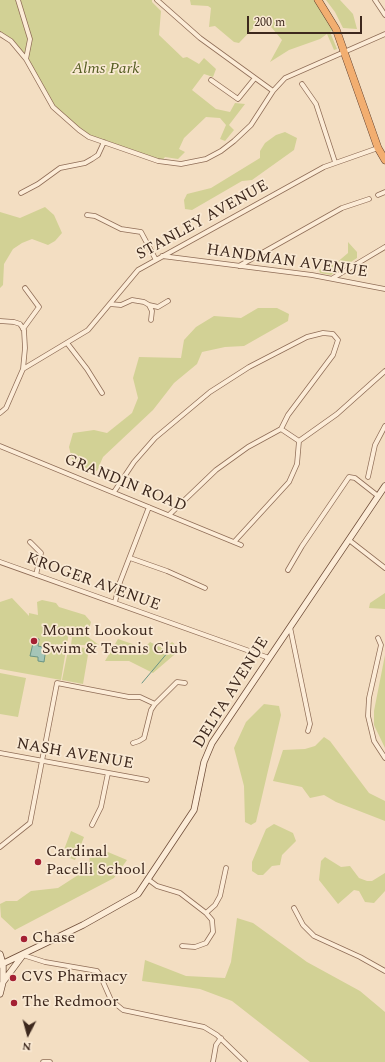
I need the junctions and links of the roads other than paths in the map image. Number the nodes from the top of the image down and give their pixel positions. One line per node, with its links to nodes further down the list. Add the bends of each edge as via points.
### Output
1 (18, 0): 9 (street, via 30,39)
2 (157, 0): 10 (street, via 200,38)
3 (318, 0): 8 (highway, via 336,28)
4 (375, 0): 5 (street)
5 (385, 15)
6 (0, 34): 9 (street, via 11,41)
7 (385, 34): 8 (street)
8 (344, 51): 13 (street, via 285,78); 15 (highway)
9 (26, 59): 14 (street, via 49,100 62,117 89,137)
10 (255, 78): 11 (street, via 238,99); 13 (street)
11 (211, 80)
12 (302, 84): 17 (street, via 316,104)
13 (273, 91): 14 (street, via 246,130 221,151 206,159 188,163 161,162)
14 (104, 142): 19 (street, via 98,155 92,159 60,168)
15 (378, 148): 16 (highway); 17 (street, STANLEY AVENUE)
16 (385, 160)
17 (335, 162): 24 (street, STANLEY AVENUE)
18 (385, 192): 20 (street)
19 (21, 194)
20 (378, 195)
21 (369, 199): 26 (street, via 342,208)
22 (87, 214): 25 (street, via 121,229 141,232)
23 (385, 247): 27 (street)
24 (162, 256): 25 (street, STANLEY AVENUE); 26 (street, HANDMAN AVENUE)
25 (156, 260): 31 (street, STANLEY AVENUE, via 138,270)
26 (238, 266): 27 (street, HANDMAN AVENUE)
27 (333, 278): 29 (street, HANDMAN AVENUE)
28 (25, 288): 35 (street, via 39,307)
29 (385, 289)
30 (168, 301): 32 (street, via 158,307)
31 (110, 304): 32 (street, via 138,300); 36 (street, STANLEY AVENUE, via 88,330)
32 (149, 305): 33 (street, via 152,311)
33 (150, 320)
34 (0, 321): 35 (street, via 20,324)
35 (23, 329): 37 (street)
36 (67, 343): 37 (street, STANLEY AVENUE); 39 (street, via 88,369)
37 (23, 369): 40 (street, via 6,408)
38 (385, 371): 43 (street, via 337,414)
39 (102, 393)
40 (0, 413)
41 (385, 426): 45 (street, via 375,445)
42 (281, 428): 43 (street); 47 (street, via 333,355 338,340 335,336 328,334 307,337 222,384 155,438 134,462); 50 (street, via 216,470)
43 (300, 441): 52 (street, via 297,464 289,482)
44 (0, 446): 47 (street, GRANDIN ROAD)
45 (368, 477)
46 (385, 486): 48 (main road, DELTA AVENUE)
47 (114, 492): 49 (street, GRANDIN ROAD)
48 (378, 496): 51 (main road, DELTA AVENUE); 58 (street, via 351,476)
49 (149, 507): 50 (street, GRANDIN ROAD); 55 (street)
50 (169, 515): 52 (street, GRANDIN ROAD)
51 (348, 540): 57 (street); 62 (main road, DELTA AVENUE)
52 (235, 541): 54 (street, GRANDIN ROAD)
53 (30, 542): 59 (street, via 41,553)
54 (241, 545)
55 (130, 558): 60 (street); 61 (street)
56 (0, 562): 59 (street, KROGER AVENUE)
57 (385, 568)
58 (288, 570)
59 (36, 575): 61 (street, KROGER AVENUE)
60 (205, 588)
61 (115, 602): 64 (street, KROGER AVENUE)
62 (290, 627): 64 (main road, DELTA AVENUE); 67 (street, via 310,724)
63 (378, 638): 70 (street, via 381,645 369,698 368,716 374,741)
64 (269, 658): 77 (main road, DELTA AVENUE, via 212,743 204,762 194,810)
65 (185, 682): 66 (street, via 177,682)
66 (155, 704): 68 (street, via 145,735); 71 (street, via 140,696 129,697 57,683)
67 (308, 731)
68 (134, 743)
69 (0, 753): 71 (street, NASH AVENUE)
70 (385, 758)
71 (42, 761): 72 (street, NASH AVENUE); 75 (street, via 30,823)
72 (108, 773): 73 (street, NASH AVENUE); 74 (street, via 101,807)
73 (147, 780)
74 (92, 825)
75 (0, 847)
76 (226, 868): 79 (street, via 220,896)
77 (149, 880): 79 (street, via 157,886 180,893); 82 (main road, DELTA AVENUE, via 132,899)
78 (294, 908): 85 (street, via 303,925 314,936)
79 (206, 913): 80 (street, via 213,924 209,940 198,947)
80 (182, 946)
81 (0, 954): 83 (main road)
82 (23, 955): 83 (main road, DELTA AVENUE); 86 (main road, DELTA AVENUE); 88 (street, via 45,962 95,970 112,1000 123,1010 199,1025)
83 (2, 964): 86 (main road)
84 (385, 965): 85 (street)
85 (384, 971)
86 (2, 977): 87 (main road, DELTA AVENUE)
87 (0, 994)
88 (221, 1038): 91 (street, via 216,1045); 92 (street)
89 (43, 1062): 90 (street)
90 (50, 1062)
91 (213, 1062)
92 (245, 1062)

